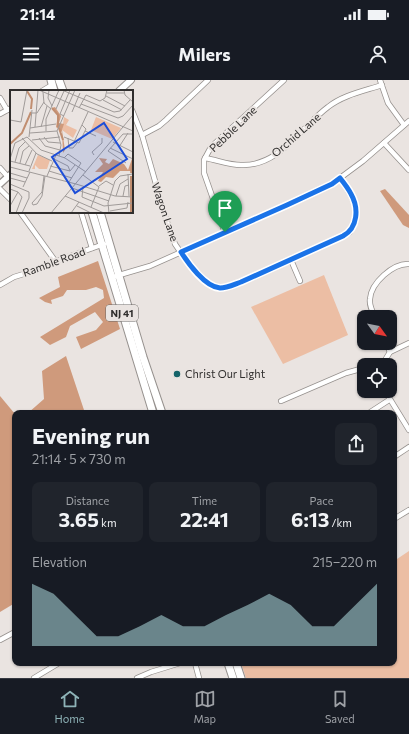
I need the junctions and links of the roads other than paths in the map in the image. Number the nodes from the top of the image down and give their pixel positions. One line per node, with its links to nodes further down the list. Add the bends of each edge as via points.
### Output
1 (59, 80): 6 (main road)
2 (131, 80): 7 (main road)
3 (208, 80): 14 (street, via 159,126)
4 (284, 80): 16 (street, Pebble Lane, via 211,148)
5 (381, 82): 13 (street, via 388,103); 16 (street, Orchid Lane, via 329,106 281,151 258,164 240,165)
6 (62, 90)
7 (120, 90)
8 (0, 98): 9 (street)
9 (9, 109): 11 (street)
10 (133, 112): 14 (street, Wagon Lane)
11 (0, 114)
12 (409, 121): 13 (street)
13 (404, 125): 15 (street)
14 (142, 135): 32 (street, Wagon Lane, via 165,216 175,244)
15 (384, 143): 18 (street); 20 (street)
16 (205, 158): 28 (street, Pebble Lane, via 204,173)
17 (0, 168): 19 (street)
18 (409, 170)
19 (9, 176): 21 (street)
20 (340, 178): 28 (street, via 332,184); 33 (street, Wagon Lane, via 356,204 355,224 349,233)
21 (0, 184)
22 (0, 189): 23 (street)
23 (10, 199)
24 (21, 213): 34 (street)
25 (82, 213): 31 (street)
26 (92, 213): 30 (main road, NJ 41)
27 (100, 213): 29 (main road, NJ 41)
28 (225, 232): 32 (street)
29 (109, 242): 30 (street, Ramble Road); 36 (main road, NJ 41)
30 (102, 245): 31 (street, Ramble Road); 36 (main road, NJ 41)
31 (92, 248): 34 (street, Ramble Road)
32 (181, 252): 33 (street, Wagon Lane, via 208,283 220,288 241,282); 36 (street, via 150,266)
33 (291, 260): 37 (street)
34 (56, 262): 38 (street, Ramble Road, via 14,277)
35 (409, 264): 39 (street, via 394,267 374,286 370,299)
36 (115, 276): 46 (main road, NJ 41); 47 (main road, NJ 41)
37 (300, 281)
38 (0, 285)
39 (372, 310)
40 (409, 342): 41 (street)
41 (390, 352): 42 (street)
42 (386, 358)
43 (357, 370): 45 (street)
44 (390, 400): 48 (street); 49 (street)
45 (280, 401)
46 (152, 410)
47 (161, 410)
48 (374, 410)
49 (396, 410)
50 (397, 411): 51 (street)
51 (409, 430)
52 (409, 447): 53 (street)
53 (397, 455)
54 (409, 510): 55 (street)
55 (397, 517)
56 (12, 634): 57 (street)
57 (0, 640)
58 (54, 666): 64 (street)
59 (172, 666): 63 (street)
60 (195, 666): 66 (street)
61 (229, 666): 67 (main road)
62 (237, 666): 68 (main road)
63 (145, 676): 65 (street)
64 (34, 678)
65 (137, 678)
66 (199, 678)
67 (233, 678)
68 (241, 678)

